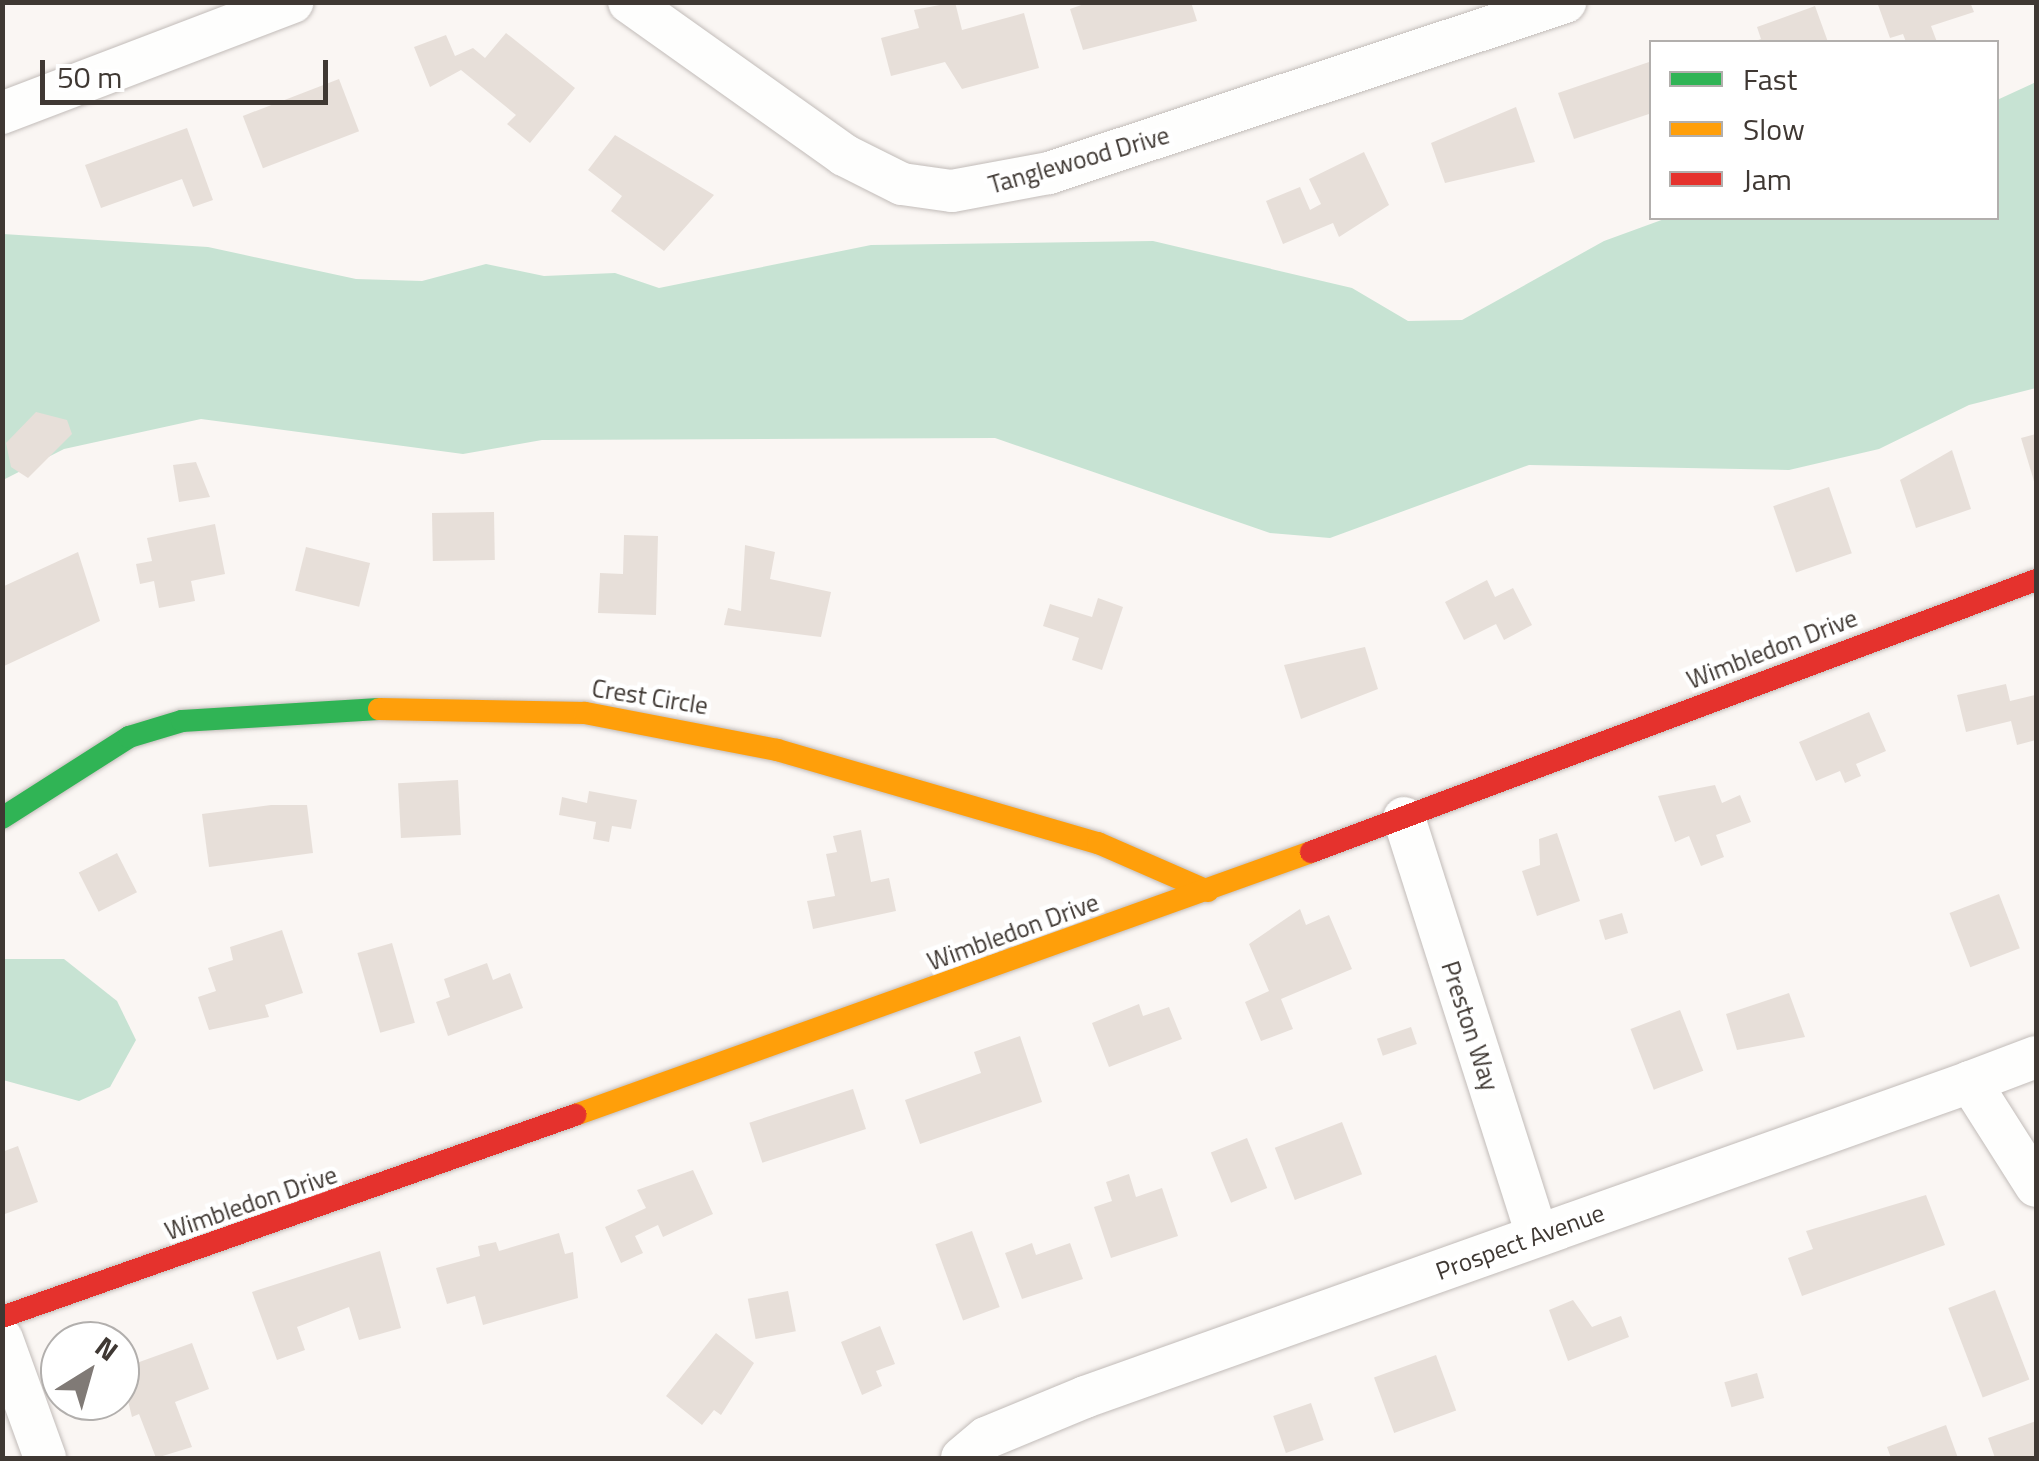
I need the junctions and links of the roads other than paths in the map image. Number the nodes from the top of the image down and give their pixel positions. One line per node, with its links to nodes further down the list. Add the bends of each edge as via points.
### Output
1 (292, 2): 4 (street)
2 (629, 2): 3 (street, Tanglewood Drive, via 844,154 902,184 952,192 1050,173)
3 (1566, 2)
4 (2, 113)
5 (2036, 580): 7 (street, Wimbledon Drive)
6 (2, 818): 8 (street, Crest Circle, via 129,737 182,722 352,708 585,713 777,750 1098,843)
7 (1404, 818): 8 (street, Wimbledon Drive); 12 (street, Preston Way)
8 (1208, 890): 13 (street, Wimbledon Drive)
9 (2036, 1057): 10 (street, Prospect Avenue)
10 (1970, 1082): 11 (street); 12 (street, Prospect Avenue)
11 (2036, 1186)
12 (1537, 1235): 16 (street, Prospect Avenue, via 1085,1397 986,1438)
13 (2, 1317)
14 (2, 1339): 15 (street)
15 (46, 1458)
16 (962, 1458)

